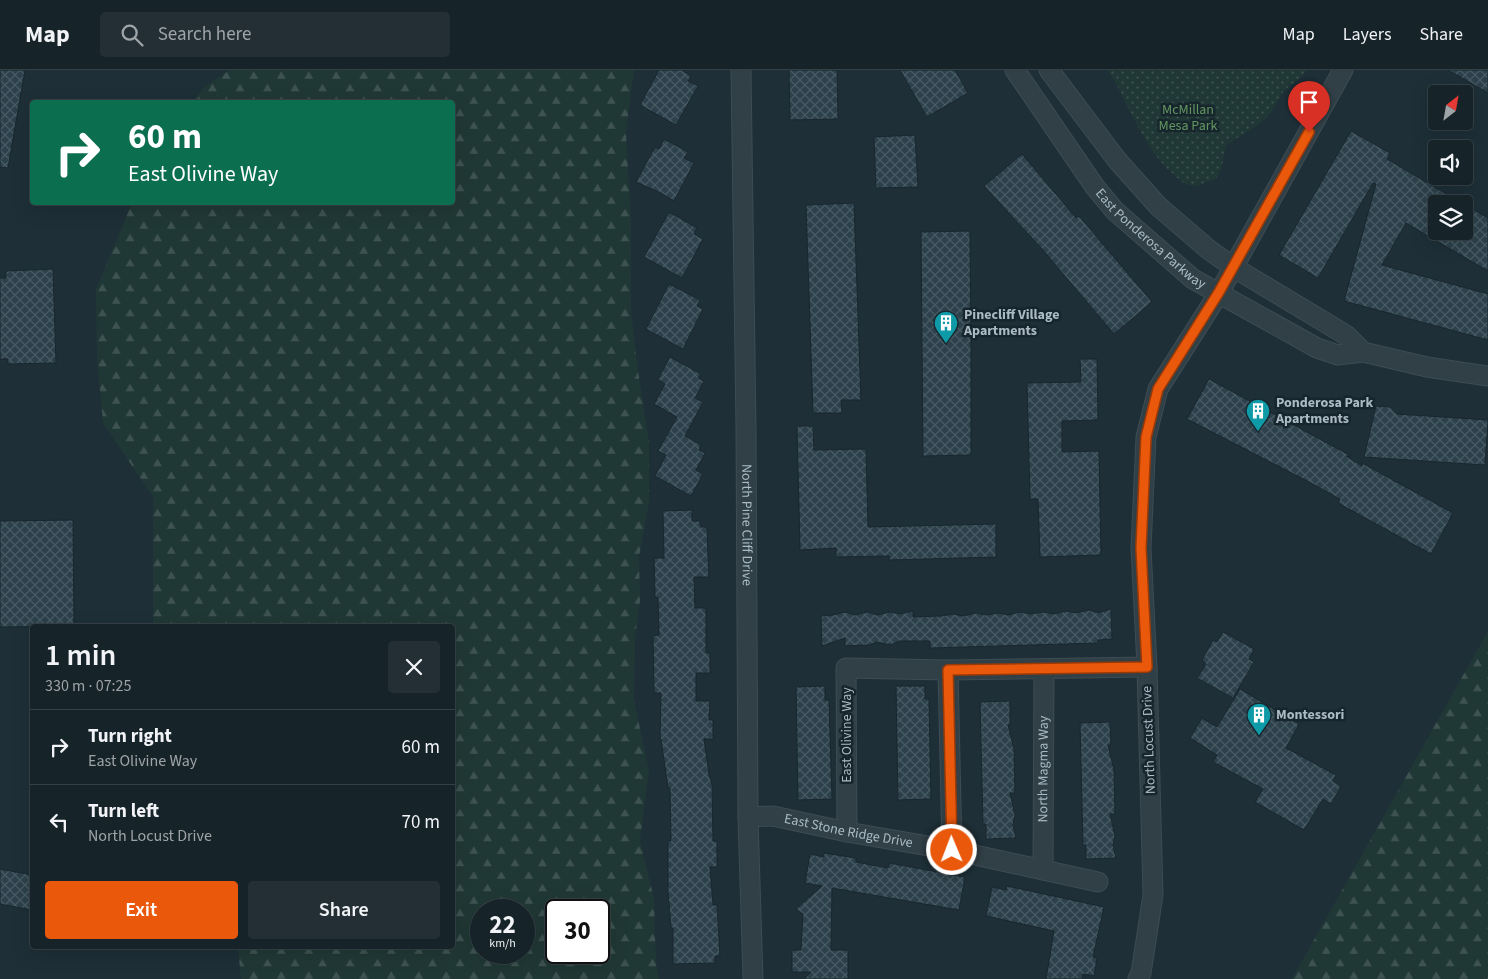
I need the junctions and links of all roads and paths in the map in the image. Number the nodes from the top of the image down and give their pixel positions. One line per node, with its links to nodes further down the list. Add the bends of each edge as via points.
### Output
1 (741, 70): 13 (street, North Pine Cliff Drive)
2 (1015, 70): 5 (street, East Ponderosa Parkway)
3 (1343, 70): 6 (street, North Locust Drive)
4 (1051, 74): 5 (street); 6 (street, East Ponderosa Parkway, via 1117,160 1158,206)
5 (1032, 94): 7 (street, East Ponderosa Parkway, via 1114,211 1194,279)
6 (1233, 267): 7 (street, North Locust Drive); 8 (street, East Ponderosa Parkway, via 1346,335)
7 (1219, 292): 8 (street, East Ponderosa Parkway, via 1317,348 1338,355); 10 (street, North Locust Drive, via 1158,389 1146,437 1141,548)
8 (1362, 352): 9 (street, East Ponderosa Parkway, via 1427,367)
9 (1488, 376)
10 (1147, 667): 11 (street, East Olivine Way); 19 (street, North Locust Drive, via 1153,894)
11 (1044, 669): 12 (street, East Olivine Way); 16 (street, North Magma Way)
12 (948, 670): 14 (street, East Olivine Way, via 846,668); 15 (street)
13 (748, 817): 14 (street, East Stone Ridge Drive, via 773,816); 18 (street, North Pine Cliff Drive)
14 (847, 832): 15 (street, East Stone Ridge Drive)
15 (952, 850): 16 (street, East Stone Ridge Drive)
16 (1043, 870): 17 (street, East Stone Ridge Drive)
17 (1098, 882)
18 (753, 979)
19 (1138, 979)

